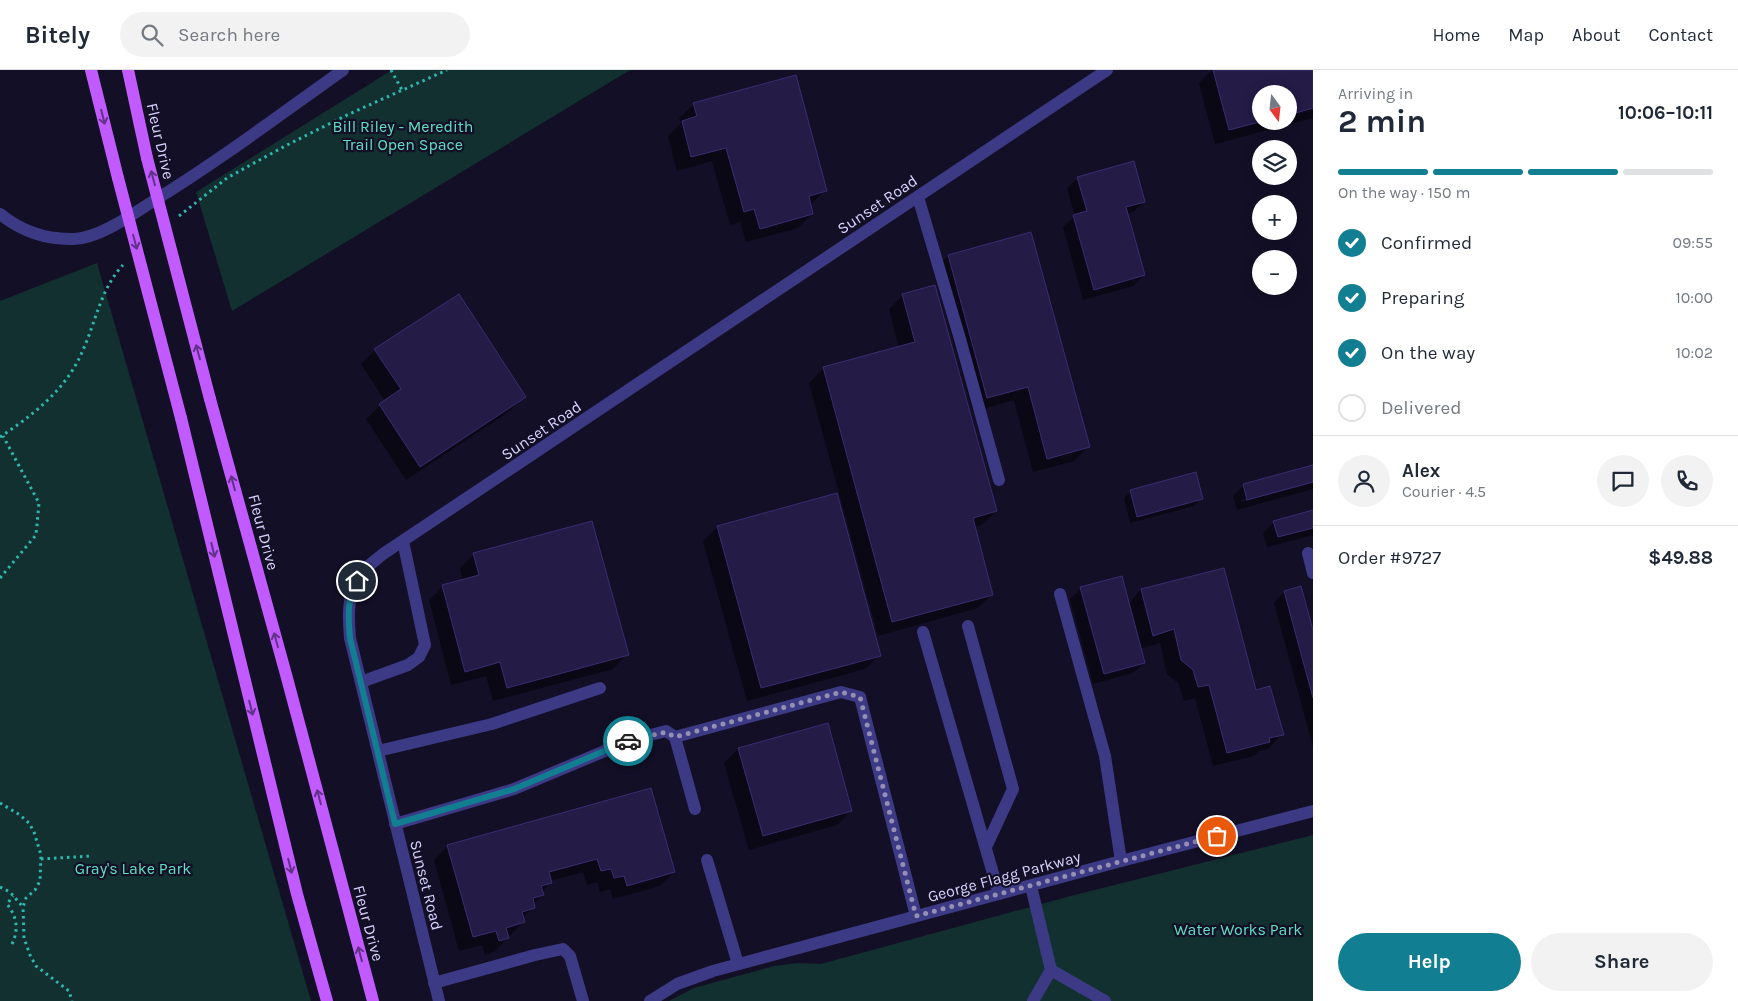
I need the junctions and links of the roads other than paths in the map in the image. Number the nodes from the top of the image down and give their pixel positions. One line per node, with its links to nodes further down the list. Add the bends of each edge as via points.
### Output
1 (91, 70): 30 (main road, one-way to 30, bridge, via 181,418 290,866)
2 (128, 70): 31 (main road, Fleur Drive, one-way to 2, bridge, via 210,400 147,158)
3 (343, 70): 6 (street, via 186,181 97,233 75,239 53,238 34,234)
4 (1107, 70): 5 (street, Sunset Road)
5 (918, 197): 7 (street); 8 (street, Sunset Road)
6 (0, 214)
7 (999, 480)
8 (403, 541): 14 (street, Sunset Road, via 362,572 352,590 348,612 350,638); 14 (street, via 426,645 419,657 408,665)
9 (1308, 553): 10 (street)
10 (1313, 573)
11 (1060, 594): 23 (street, via 1105,756)
12 (968, 626): 21 (street, via 1013,789)
13 (923, 632): 21 (street)
14 (361, 682): 17 (street, Sunset Road)
15 (600, 688): 17 (street, via 492,724)
16 (675, 737): 18 (street); 20 (street, via 666,732 631,740 514,789); 26 (street, via 841,692 860,697)
17 (378, 751): 20 (street, Sunset Road)
18 (695, 809)
19 (1313, 811): 23 (street, George Flagg Parkway)
20 (395, 824): 29 (street, Sunset Road)
21 (986, 847): 25 (street)
22 (707, 860): 27 (street)
23 (1121, 861): 24 (street, George Flagg Parkway)
24 (1031, 886): 25 (street, George Flagg Parkway); 28 (street)
25 (999, 894): 26 (street, George Flagg Parkway)
26 (916, 916): 27 (street, George Flagg Parkway)
27 (738, 964): 34 (street, George Flagg Parkway, via 677,984)
28 (1051, 970): 35 (street); 36 (street)
29 (434, 983): 32 (street, Sunset Road); 33 (street, via 563,949 570,956)
30 (327, 1001)
31 (373, 1001)
32 (439, 1001)
33 (583, 1001)
34 (650, 1001)
35 (1033, 1001)
36 (1105, 1001)

